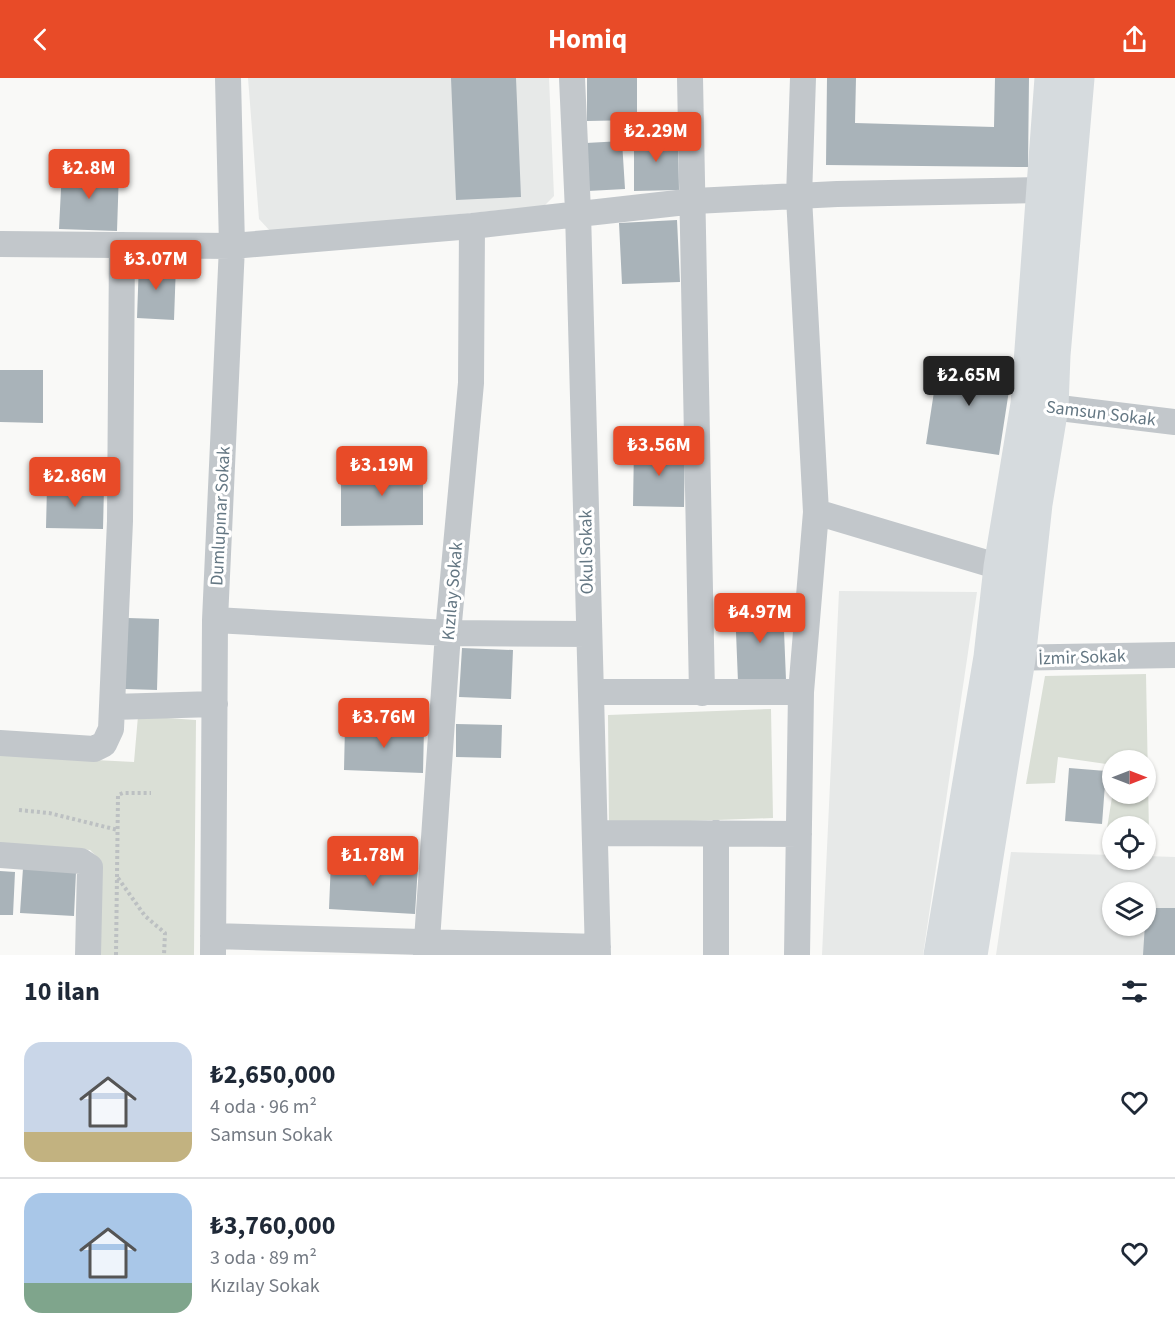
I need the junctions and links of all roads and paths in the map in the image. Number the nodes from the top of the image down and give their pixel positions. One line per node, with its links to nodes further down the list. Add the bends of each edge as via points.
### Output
1 (228, 78): 14 (street, Dumlupınar Sokak)
2 (572, 78): 10 (street, Okul Sokak)
3 (690, 78): 9 (street)
4 (803, 78): 8 (street)
5 (1051, 78): 7 (street)
6 (1077, 78): 15 (street, via 1054,355)
7 (1042, 190): 8 (street); 15 (street)
8 (799, 196): 9 (street); 17 (street)
9 (694, 201): 10 (street); 26 (street)
10 (578, 212): 11 (street); 21 (street, Okul Sokak)
11 (472, 226): 14 (street); 20 (street, Kızılay Sokak, via 471,383)
12 (0, 244): 13 (street)
13 (122, 245): 14 (street); 28 (street, via 120,521)
14 (232, 246): 19 (street, Dumlupınar Sokak)
15 (1039, 406): 16 (street, Samsun Sokak); 18 (street); 23 (street, via 1036,504)
16 (1175, 422)
17 (816, 512): 18 (street); 25 (street)
18 (1000, 567): 23 (street)
19 (215, 620): 20 (street); 27 (street, Dumlupınar Sokak)
20 (448, 633): 21 (street); 39 (street, Kızılay Sokak)
21 (588, 634): 24 (street, Okul Sokak)
22 (1175, 655): 23 (street, İzmir Sokak)
23 (1004, 658): 46 (street); 47 (street)
24 (592, 692): 26 (street); 33 (street, Okul Sokak)
25 (801, 692): 26 (street); 35 (street)
26 (702, 693)
27 (215, 704): 28 (street); 38 (street, Dumlupınar Sokak)
28 (112, 707): 29 (street, via 111,729 104,744 93,749)
29 (0, 743)
30 (151, 793): 32 (path, via 118,795)
31 (19, 810): 32 (path)
32 (118, 830): 37 (path)
33 (596, 833): 34 (street); 40 (street, Okul Sokak)
34 (716, 833): 35 (street); 44 (street)
35 (799, 834): 45 (street)
36 (0, 855): 41 (street, via 81,861 90,867)
37 (117, 878): 42 (path); 43 (path, via 145,916 165,933)
38 (213, 945): 39 (street)
39 (427, 949): 40 (street)
40 (598, 951)
41 (88, 955)
42 (116, 955)
43 (164, 955)
44 (716, 955)
45 (797, 955)
46 (940, 955)
47 (971, 955)

